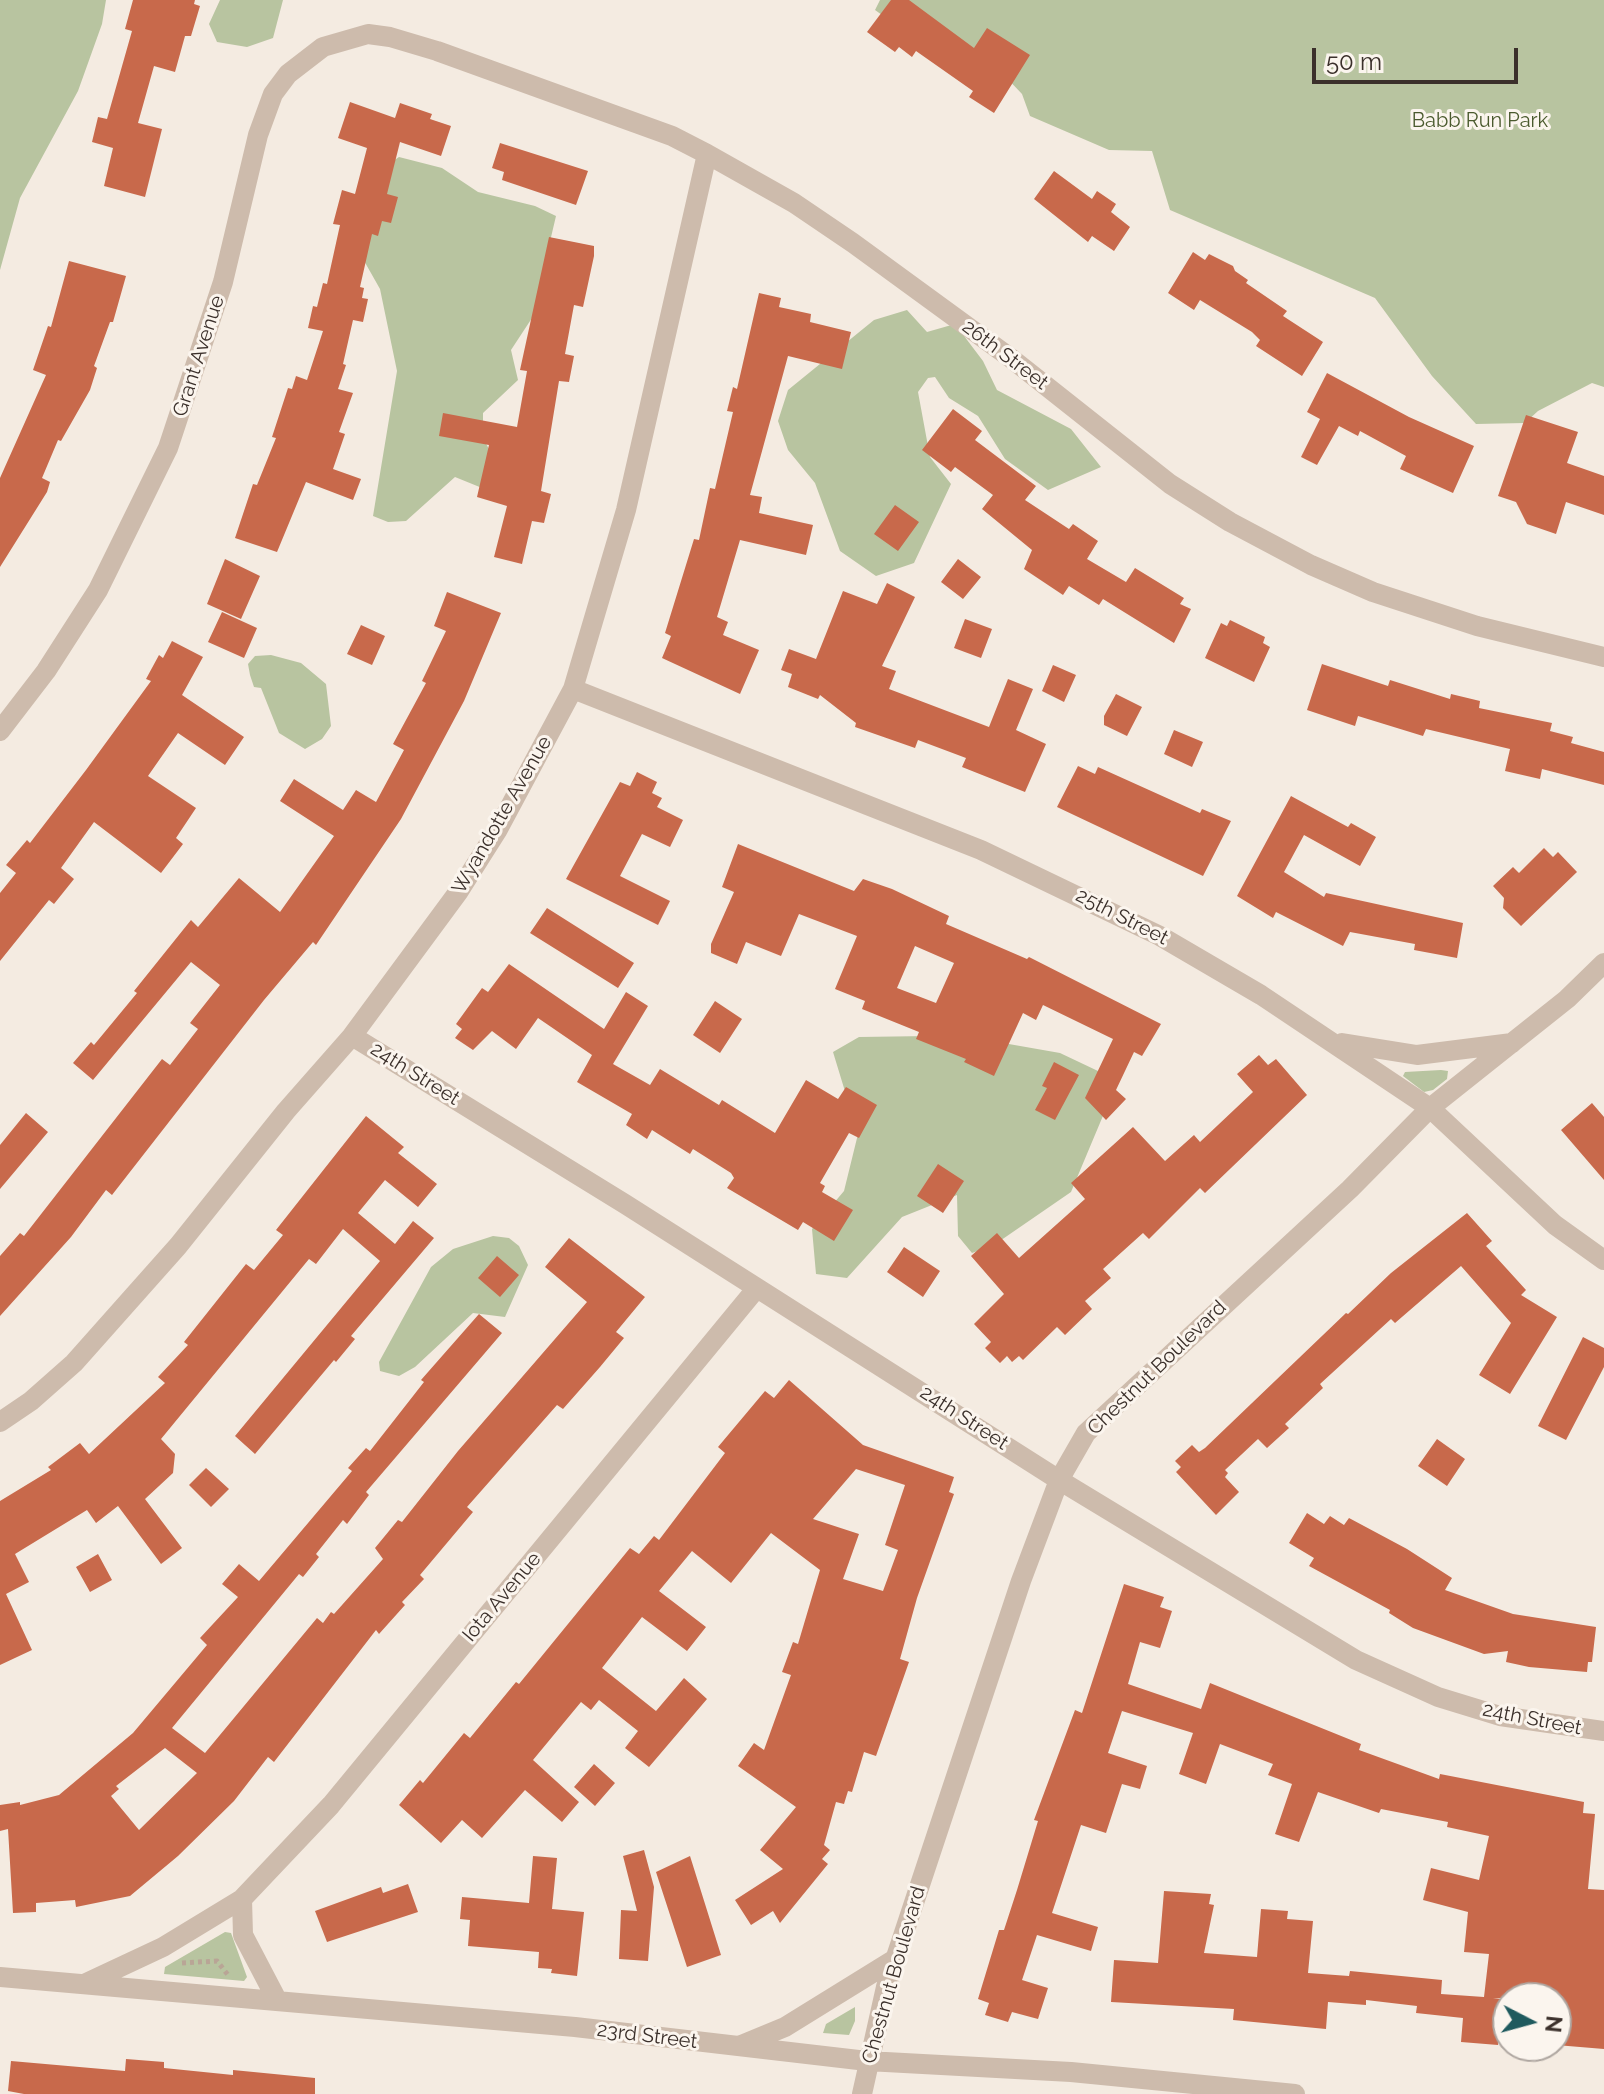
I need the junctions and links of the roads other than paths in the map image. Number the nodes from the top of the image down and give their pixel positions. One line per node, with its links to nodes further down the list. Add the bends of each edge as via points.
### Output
1 (407, 42): 2 (street, 26th Street, via 664,133); 5 (street, Grant Avenue, via 368,34 323,47 288,74 273,94 223,282 168,448 98,590)
2 (707, 154): 3 (street, 26th Street, via 853,243 1170,484 1230,522 1373,592 1477,626); 4 (street, Wyandotte Avenue, via 626,510)
3 (1604, 657)
4 (573, 689): 7 (street, Wyandotte Avenue, via 459,891); 8 (street, 25th Street, via 1038,875 1160,936)
5 (0, 731)
6 (1604, 963): 9 (street, Chestnut Boulevard)
7 (352, 1036): 12 (street, 24th Street); 13 (street, Wyandotte Avenue, via 87,1350)
8 (1330, 1041): 9 (street, via 1417,1055); 10 (street, 25th Street)
9 (1512, 1043): 10 (street, Chestnut Boulevard)
10 (1430, 1108): 11 (street, 25th Street, via 1555,1225); 14 (street, Chestnut Boulevard, via 1350,1189 1101,1416)
11 (1604, 1260)
12 (756, 1289): 14 (street, 24th Street); 16 (street, Iota Avenue, via 331,1805)
13 (0, 1422)
14 (1059, 1480): 15 (street, 24th Street, via 1376,1671 1500,1716); 17 (street, Chestnut Boulevard)
15 (1604, 1731)
16 (242, 1899): 19 (street, Iota Avenue, via 163,1947); 20 (street, via 243,1935)
17 (895, 1959): 21 (street, via 785,2027); 22 (street, Chestnut Boulevard)
18 (0, 1977): 19 (street, 23rd Street)
19 (84, 1984): 20 (street, 23rd Street)
20 (277, 2000): 21 (street, 23rd Street)
21 (739, 2046): 22 (street, 23rd Street)
22 (867, 2061): 23 (street, Chestnut Boulevard); 24 (street, 23rd Street, via 1041,2070)
23 (862, 2094)
24 (1295, 2094)

